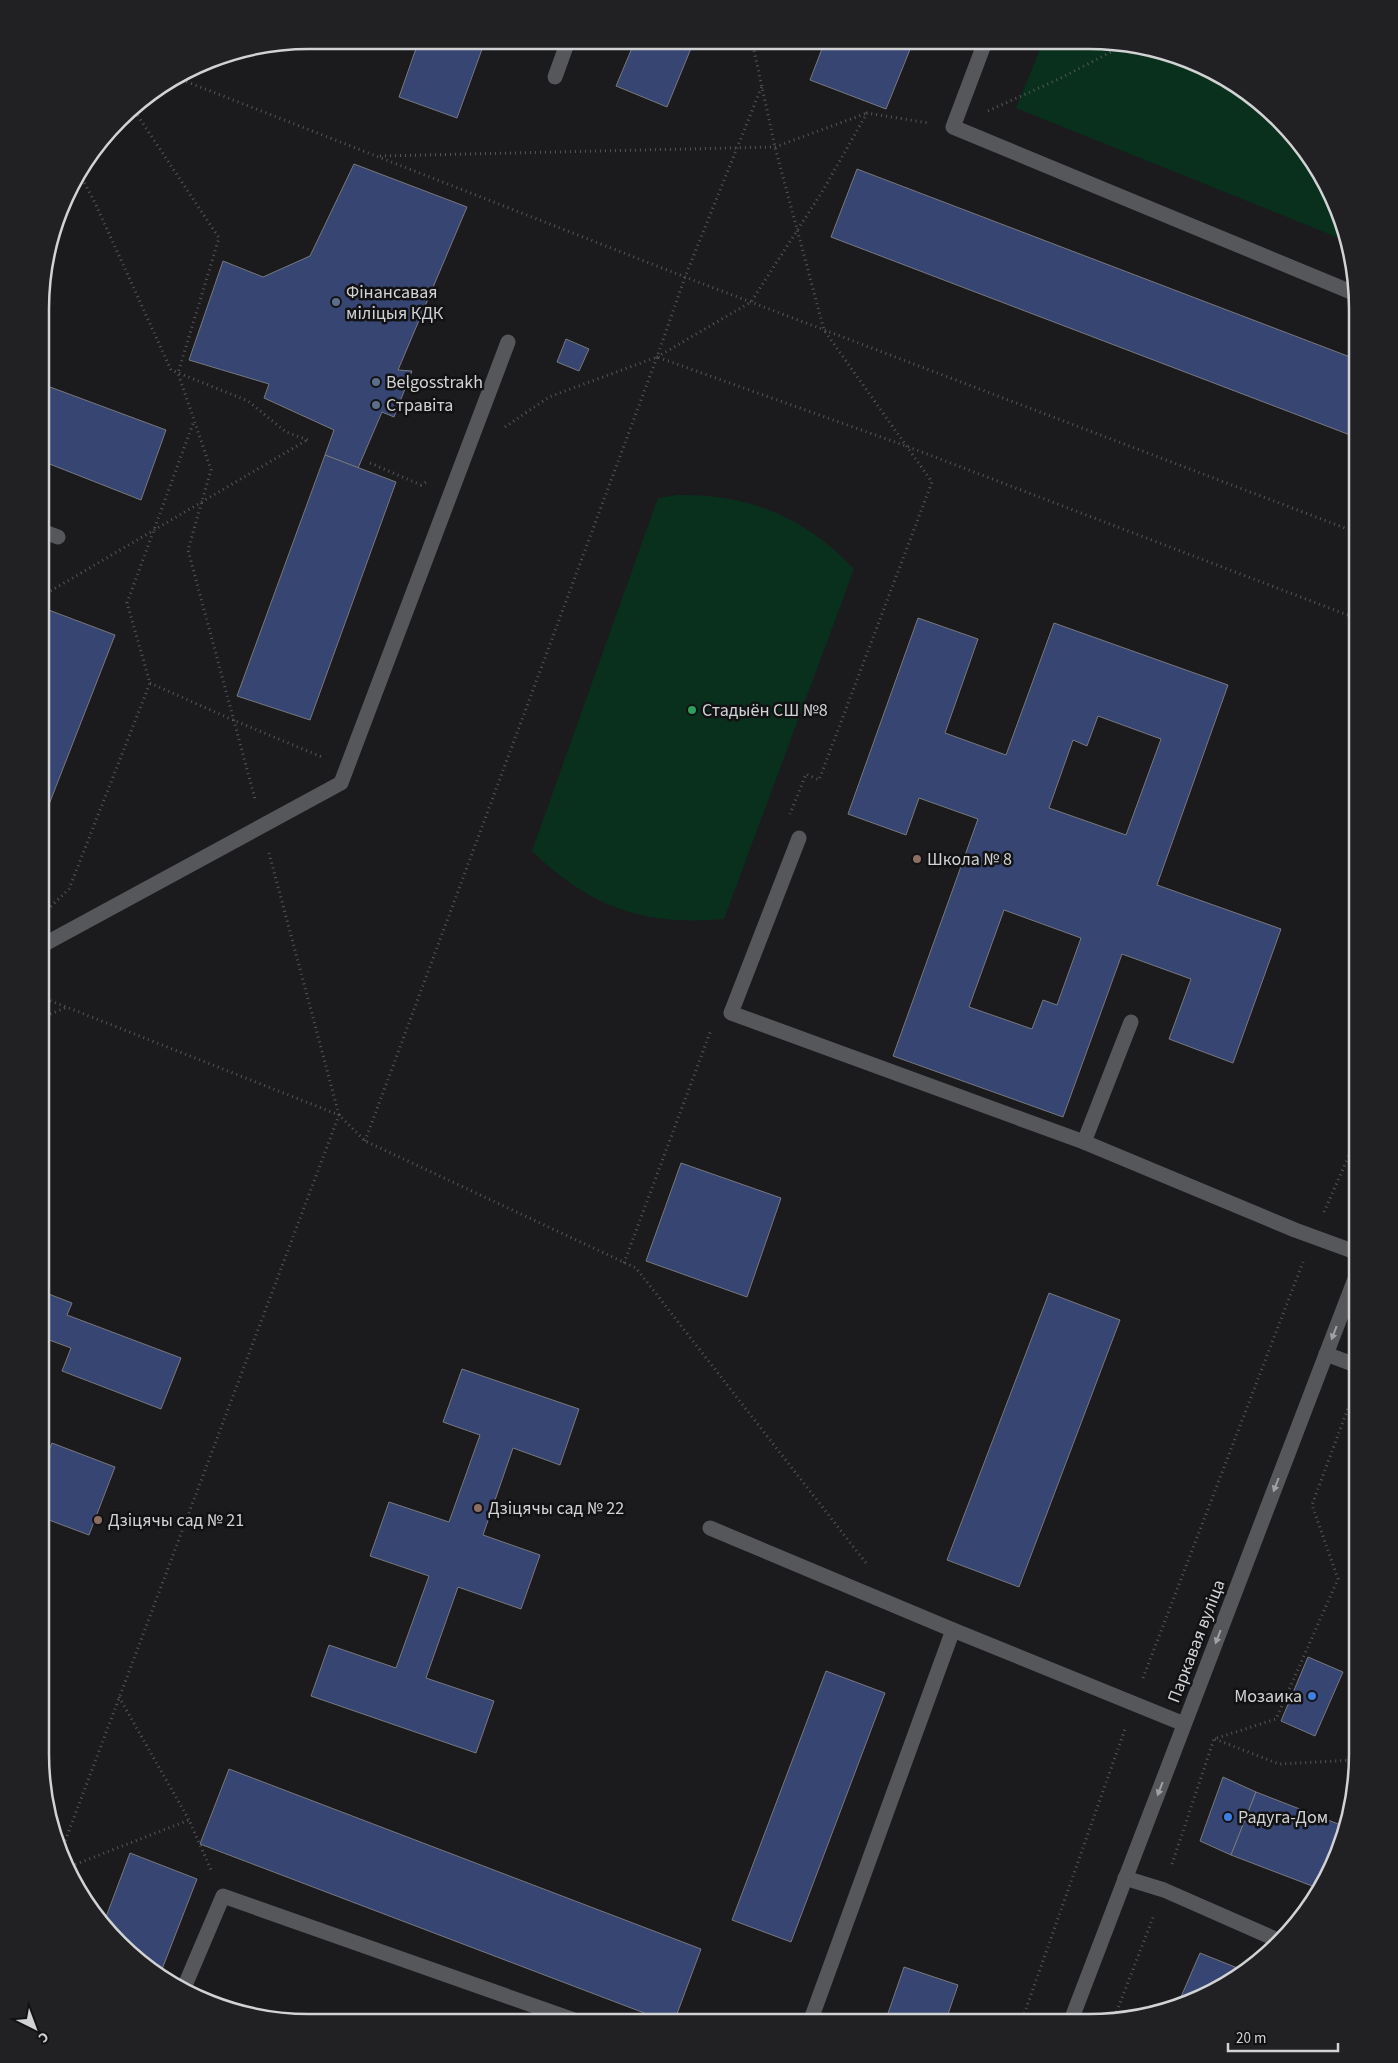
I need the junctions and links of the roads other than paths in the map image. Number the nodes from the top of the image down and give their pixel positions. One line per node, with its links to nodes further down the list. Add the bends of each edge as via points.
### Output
1 (565, 49): 3 (street)
2 (982, 49): 4 (street, via 953,127)
3 (555, 77)
4 (1349, 291)
5 (508, 342): 9 (street, via 341,783)
6 (49, 534): 7 (street)
7 (58, 537)
8 (799, 838): 11 (street, via 731,1013)
9 (49, 942)
10 (1131, 1022): 11 (street)
11 (1084, 1142): 12 (street)
12 (1349, 1250)
13 (1349, 1294): 14 (street, Паркавая вуліца, one-way to 14)
14 (1326, 1354): 15 (street); 18 (street, Паркавая вуліца, one-way to 18)
15 (1349, 1363)
16 (710, 1528): 17 (street)
17 (953, 1630): 18 (street); 23 (street)
18 (1184, 1724): 19 (street, Паркавая вуліца, one-way to 19)
19 (1125, 1878): 20 (street, via 1164,1890); 24 (street, Паркавая вуліца)
20 (1274, 1937)
21 (186, 1983): 22 (street, via 223,1896)
22 (557, 2014)
23 (813, 2014)
24 (1073, 2014)

